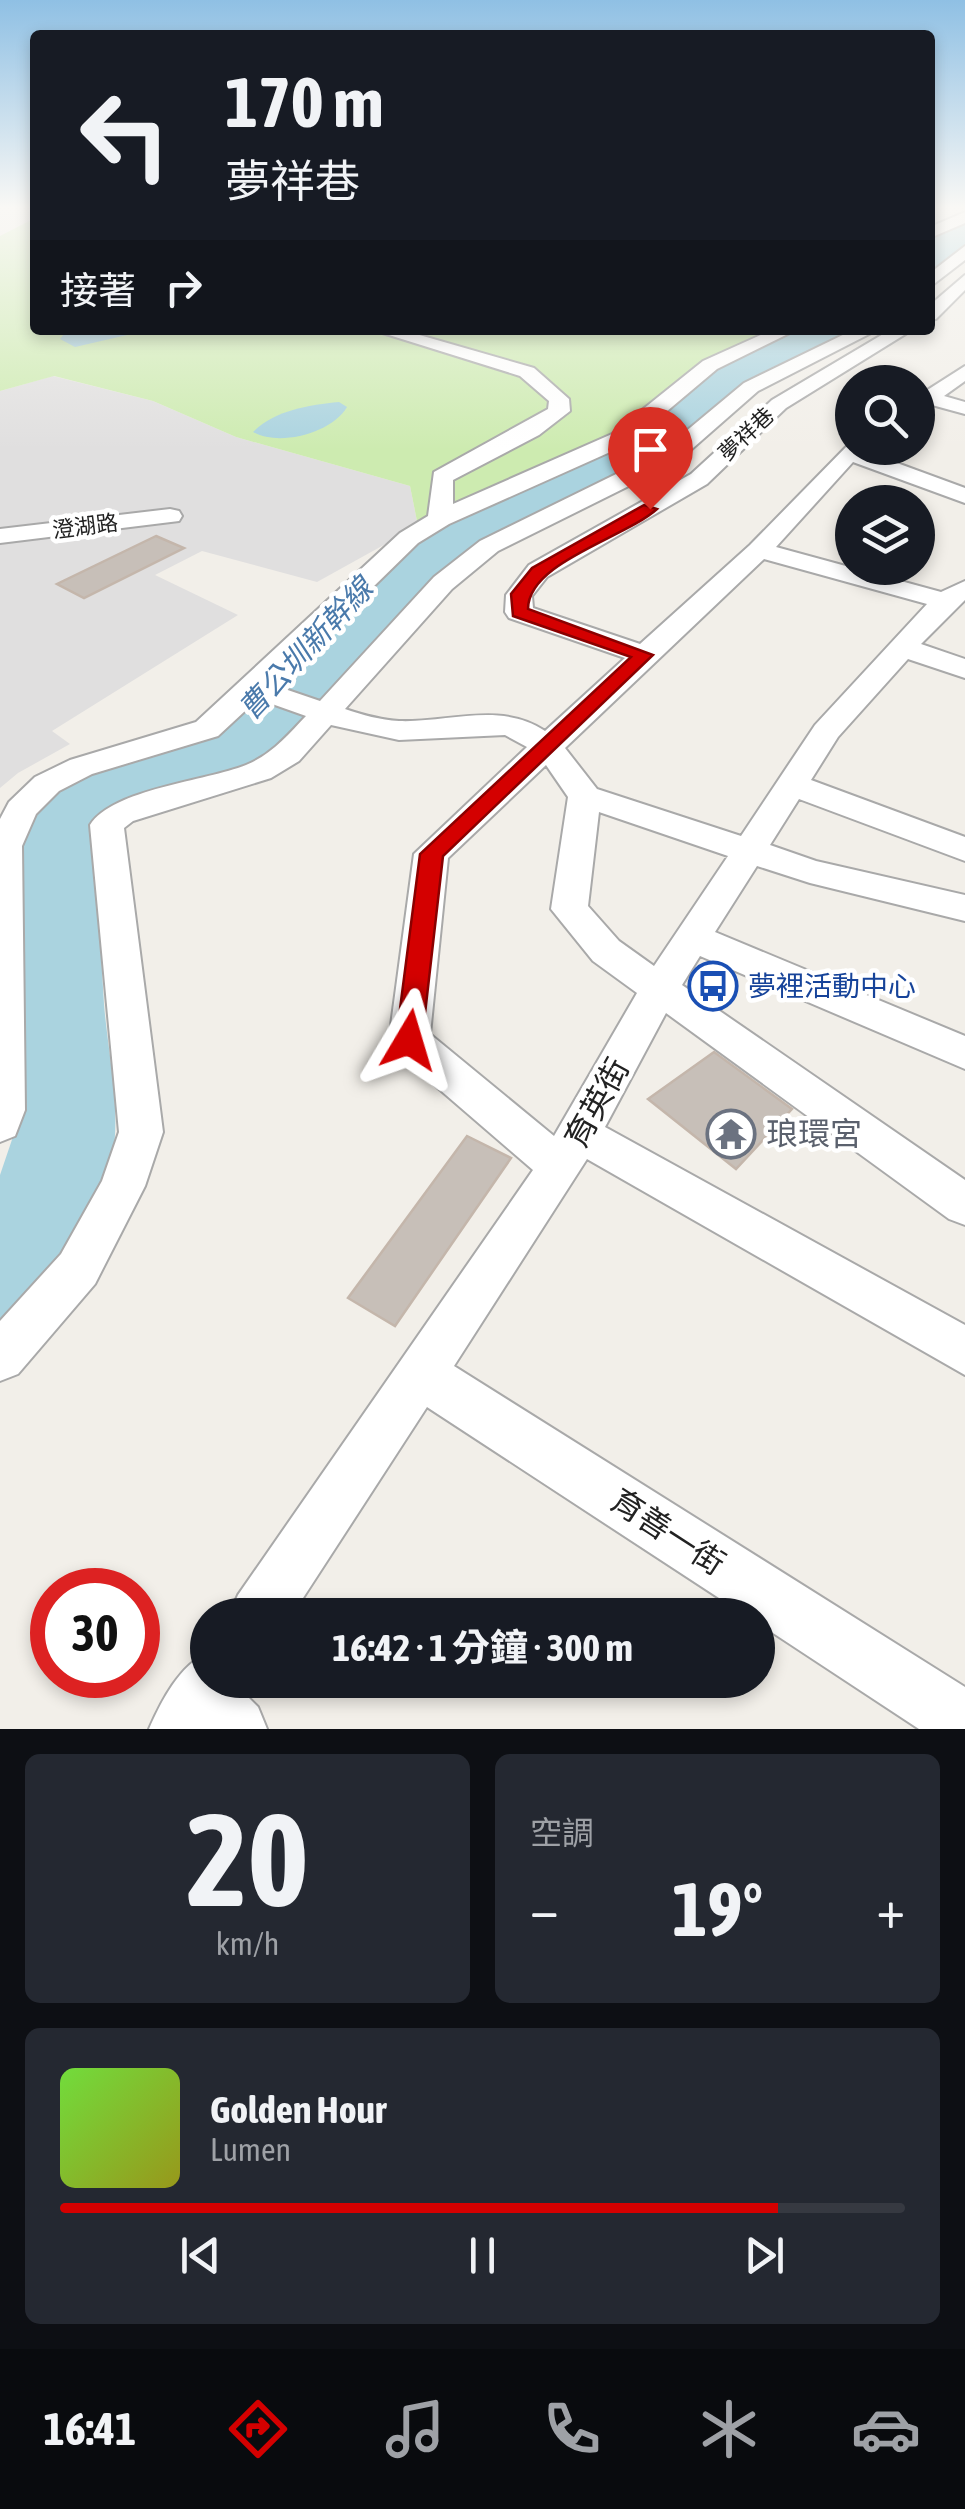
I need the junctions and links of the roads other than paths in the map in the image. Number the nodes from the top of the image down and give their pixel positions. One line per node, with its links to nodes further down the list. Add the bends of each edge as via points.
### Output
1 (957, 288): 2 (street)
2 (935, 310)
3 (399, 335): 15 (street, via 527,372 560,399 558,411 537,429 442,477)
4 (775, 335): 15 (street, via 710,365 620,440)
5 (858, 335): 23 (street, via 751,387 669,458 489,546 443,583)
6 (895, 335): 20 (street, 夢祥巷, via 778,404 699,479 538,571 520,594 519,612)
7 (965, 372): 8 (street)
8 (935, 393)
9 (935, 404): 10 (street)
10 (965, 408)
11 (840, 465): 17 (street)
12 (890, 465): 13 (street)
13 (965, 496)
14 (170, 516): 16 (street, 澄湖路)
15 (440, 519): 22 (street, via 409,538)
16 (0, 536)
17 (760, 550): 18 (street); 20 (street)
18 (953, 605): 19 (street, 育英街)
19 (903, 647): 21 (street); 25 (street, 育英街, via 826,732)
20 (644, 655): 24 (street)
21 (965, 669)
22 (253, 688): 23 (street); 33 (street, via 207,728 80,768 47,784 21,810 4,846)
23 (331, 711): 24 (street, via 378,728 516,726); 37 (street, via 260,772 121,814 107,825 141,1132 123,1186 78,1269)
24 (546, 745): 26 (street); 34 (street, via 432,854 409,1040)
25 (794, 785): 27 (street); 28 (street, 育英街)
26 (584, 796): 28 (street); 31 (street, via 569,909 606,951)
27 (965, 850)
28 (750, 852): 29 (street); 30 (street, 育英街)
29 (965, 908)
30 (694, 938): 31 (street, 育英街); 32 (street)
31 (660, 988): 34 (street, 育英街); 35 (street)
32 (965, 1053)
33 (0, 1124)
34 (570, 1151): 36 (street); 38 (street, 育英街)
35 (965, 1205)
36 (965, 1350)
37 (0, 1357)
38 (421, 1374): 39 (street, 育英街); 40 (street, 育善一街, via 960,1720)
39 (269, 1598)
40 (965, 1717)

